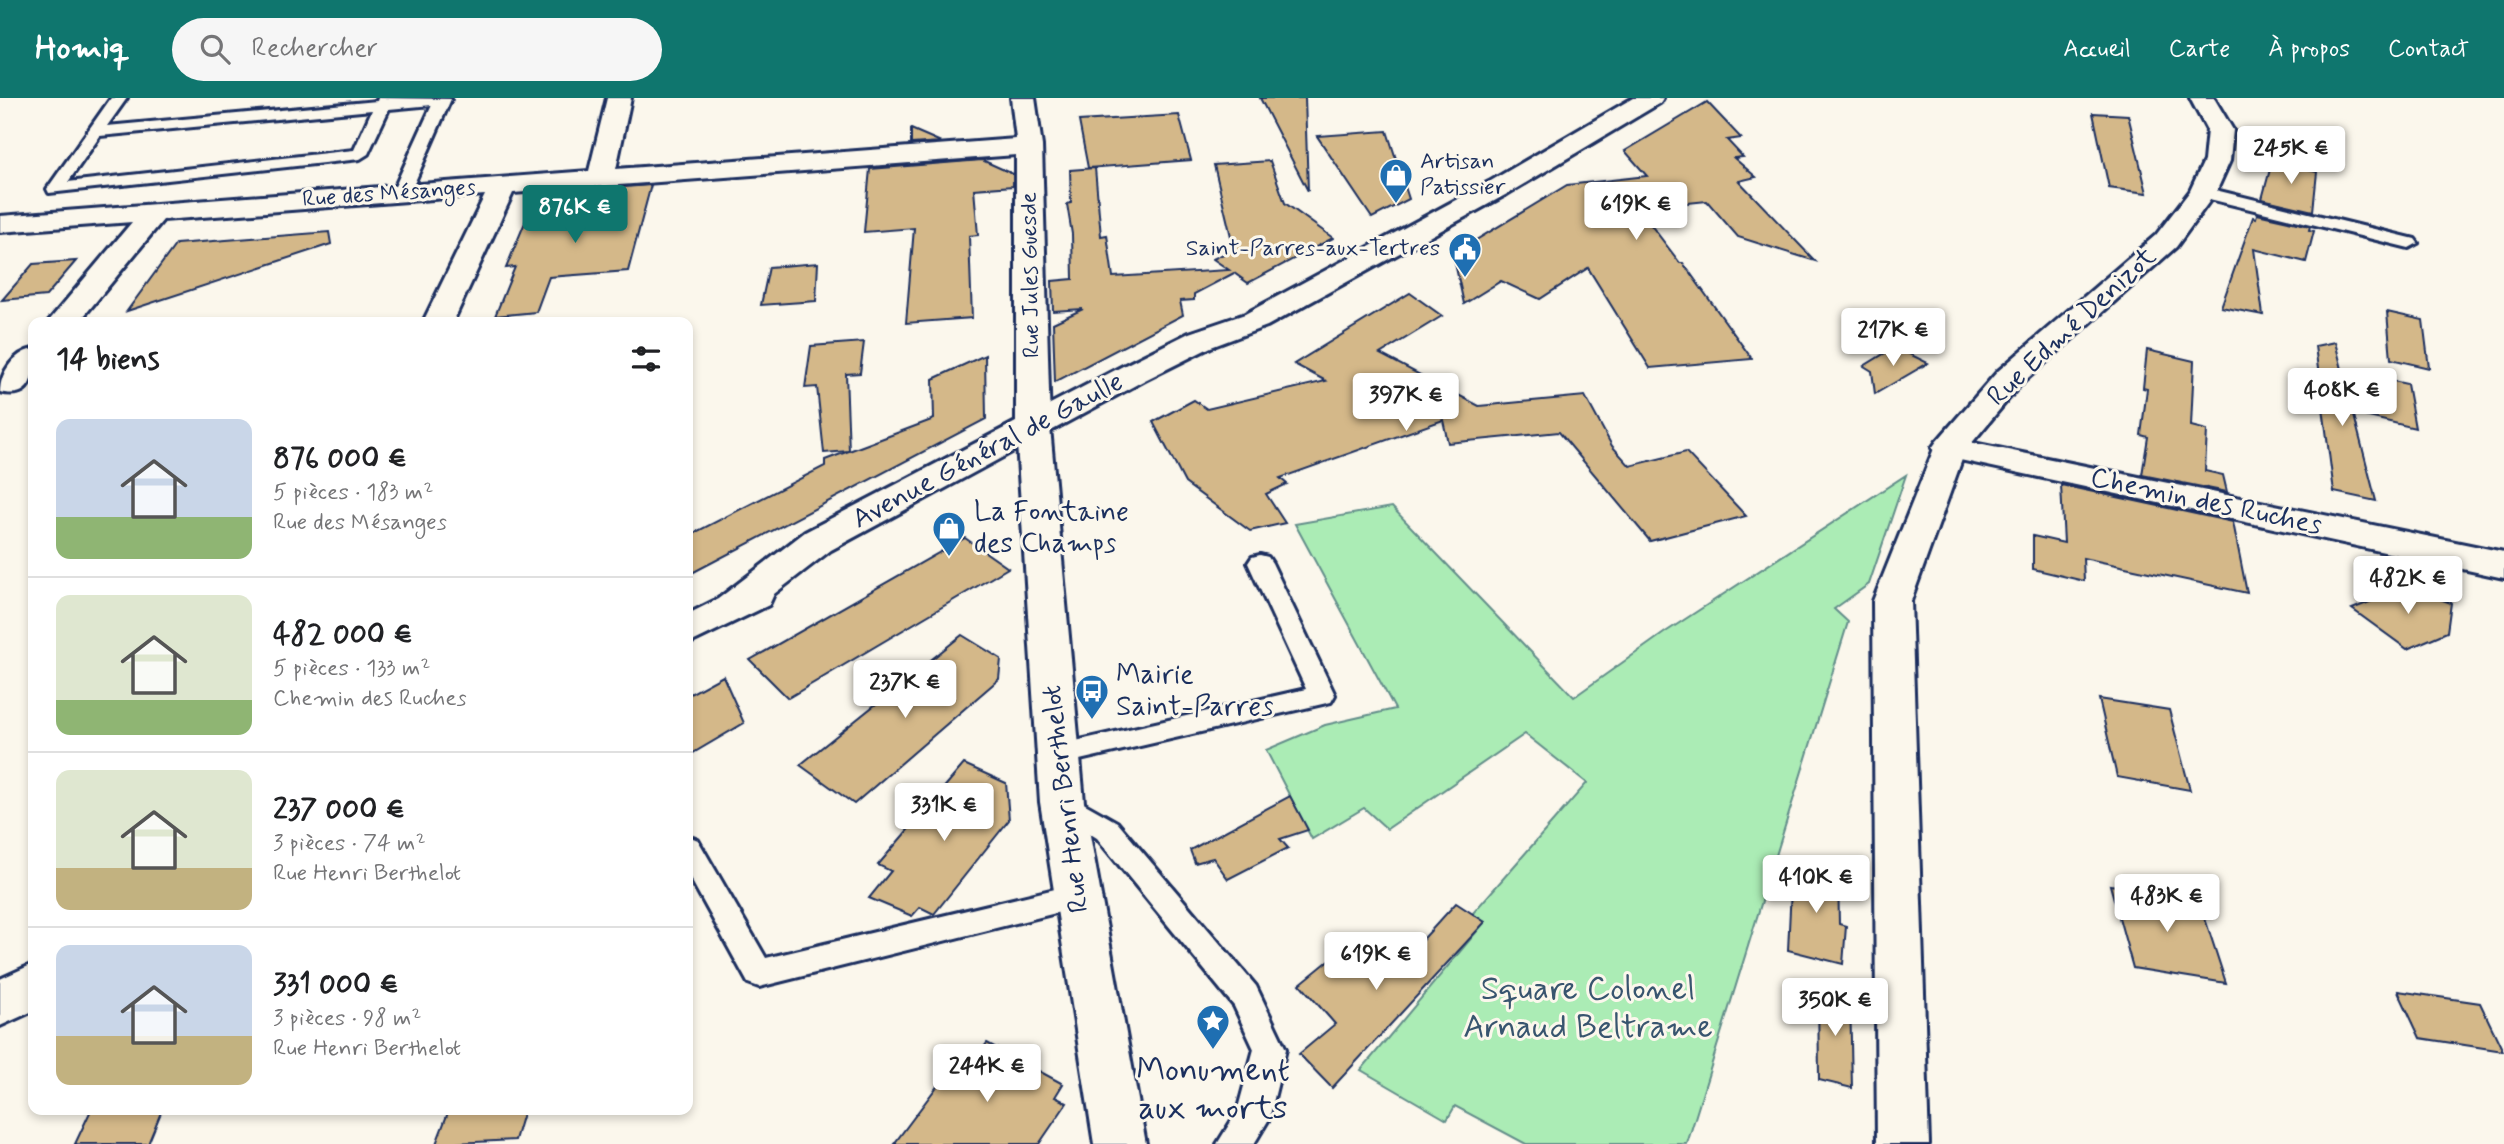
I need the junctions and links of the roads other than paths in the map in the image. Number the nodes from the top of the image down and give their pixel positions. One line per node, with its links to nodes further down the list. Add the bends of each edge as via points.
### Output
1 (119, 98): 8 (lane)
2 (443, 98): 7 (lane); 13 (lane)
3 (619, 98): 10 (street)
4 (1023, 98): 9 (street, Rue Jules Guesde)
5 (2202, 98): 12 (street, Rue Edmé Denizot, via 2220,130 2217,160)
6 (1643, 100): 21 (street, Avenue Général de Gaulle, via 1498,188 1255,320 1225,349)
7 (385, 101): 8 (lane); 8 (lane, via 360,154 55,189)
8 (95, 132)
9 (1029, 146): 10 (street, Rue des Mésanges); 21 (street, Rue Jules Guesde)
10 (601, 178): 11 (street, Rue des Mésanges)
11 (503, 186): 13 (street, Rue des Mésanges); 18 (street)
12 (2203, 192): 16 (lane); 22 (street, Rue Edmé Denizot, via 2166,241 2009,378)
13 (401, 193): 14 (street, Rue des Mésanges)
14 (155, 212): 15 (street, Rue des Mésanges); 17 (street)
15 (0, 224)
16 (2409, 243)
17 (67, 317)
18 (440, 317)
19 (28, 364): 20 (street)
20 (11, 385)
21 (1034, 439): 25 (street, Avenue Général de Gaulle, via 833,561); 26 (street, Rue Henri Berthelot)
22 (1949, 448): 24 (street, Chemin des Ruches); 34 (street, Rue Edmé Denizot, via 1892,601)
23 (1260, 564): 26 (lane, via 1322,695)
24 (2504, 565)
25 (693, 627)
26 (1058, 755): 27 (street, Rue Henri Berthelot)
27 (1062, 802): 29 (street, Rue Henri Berthelot); 33 (lane, via 1107,830 1245,996 1270,1049 1252,1118)
28 (693, 857): 29 (lane, via 759,973)
29 (1076, 896): 32 (street, Rue Henri Berthelot)
30 (28, 989): 31 (street)
31 (0, 1004)
32 (1120, 1144)
33 (1234, 1144)
34 (1903, 1144)

